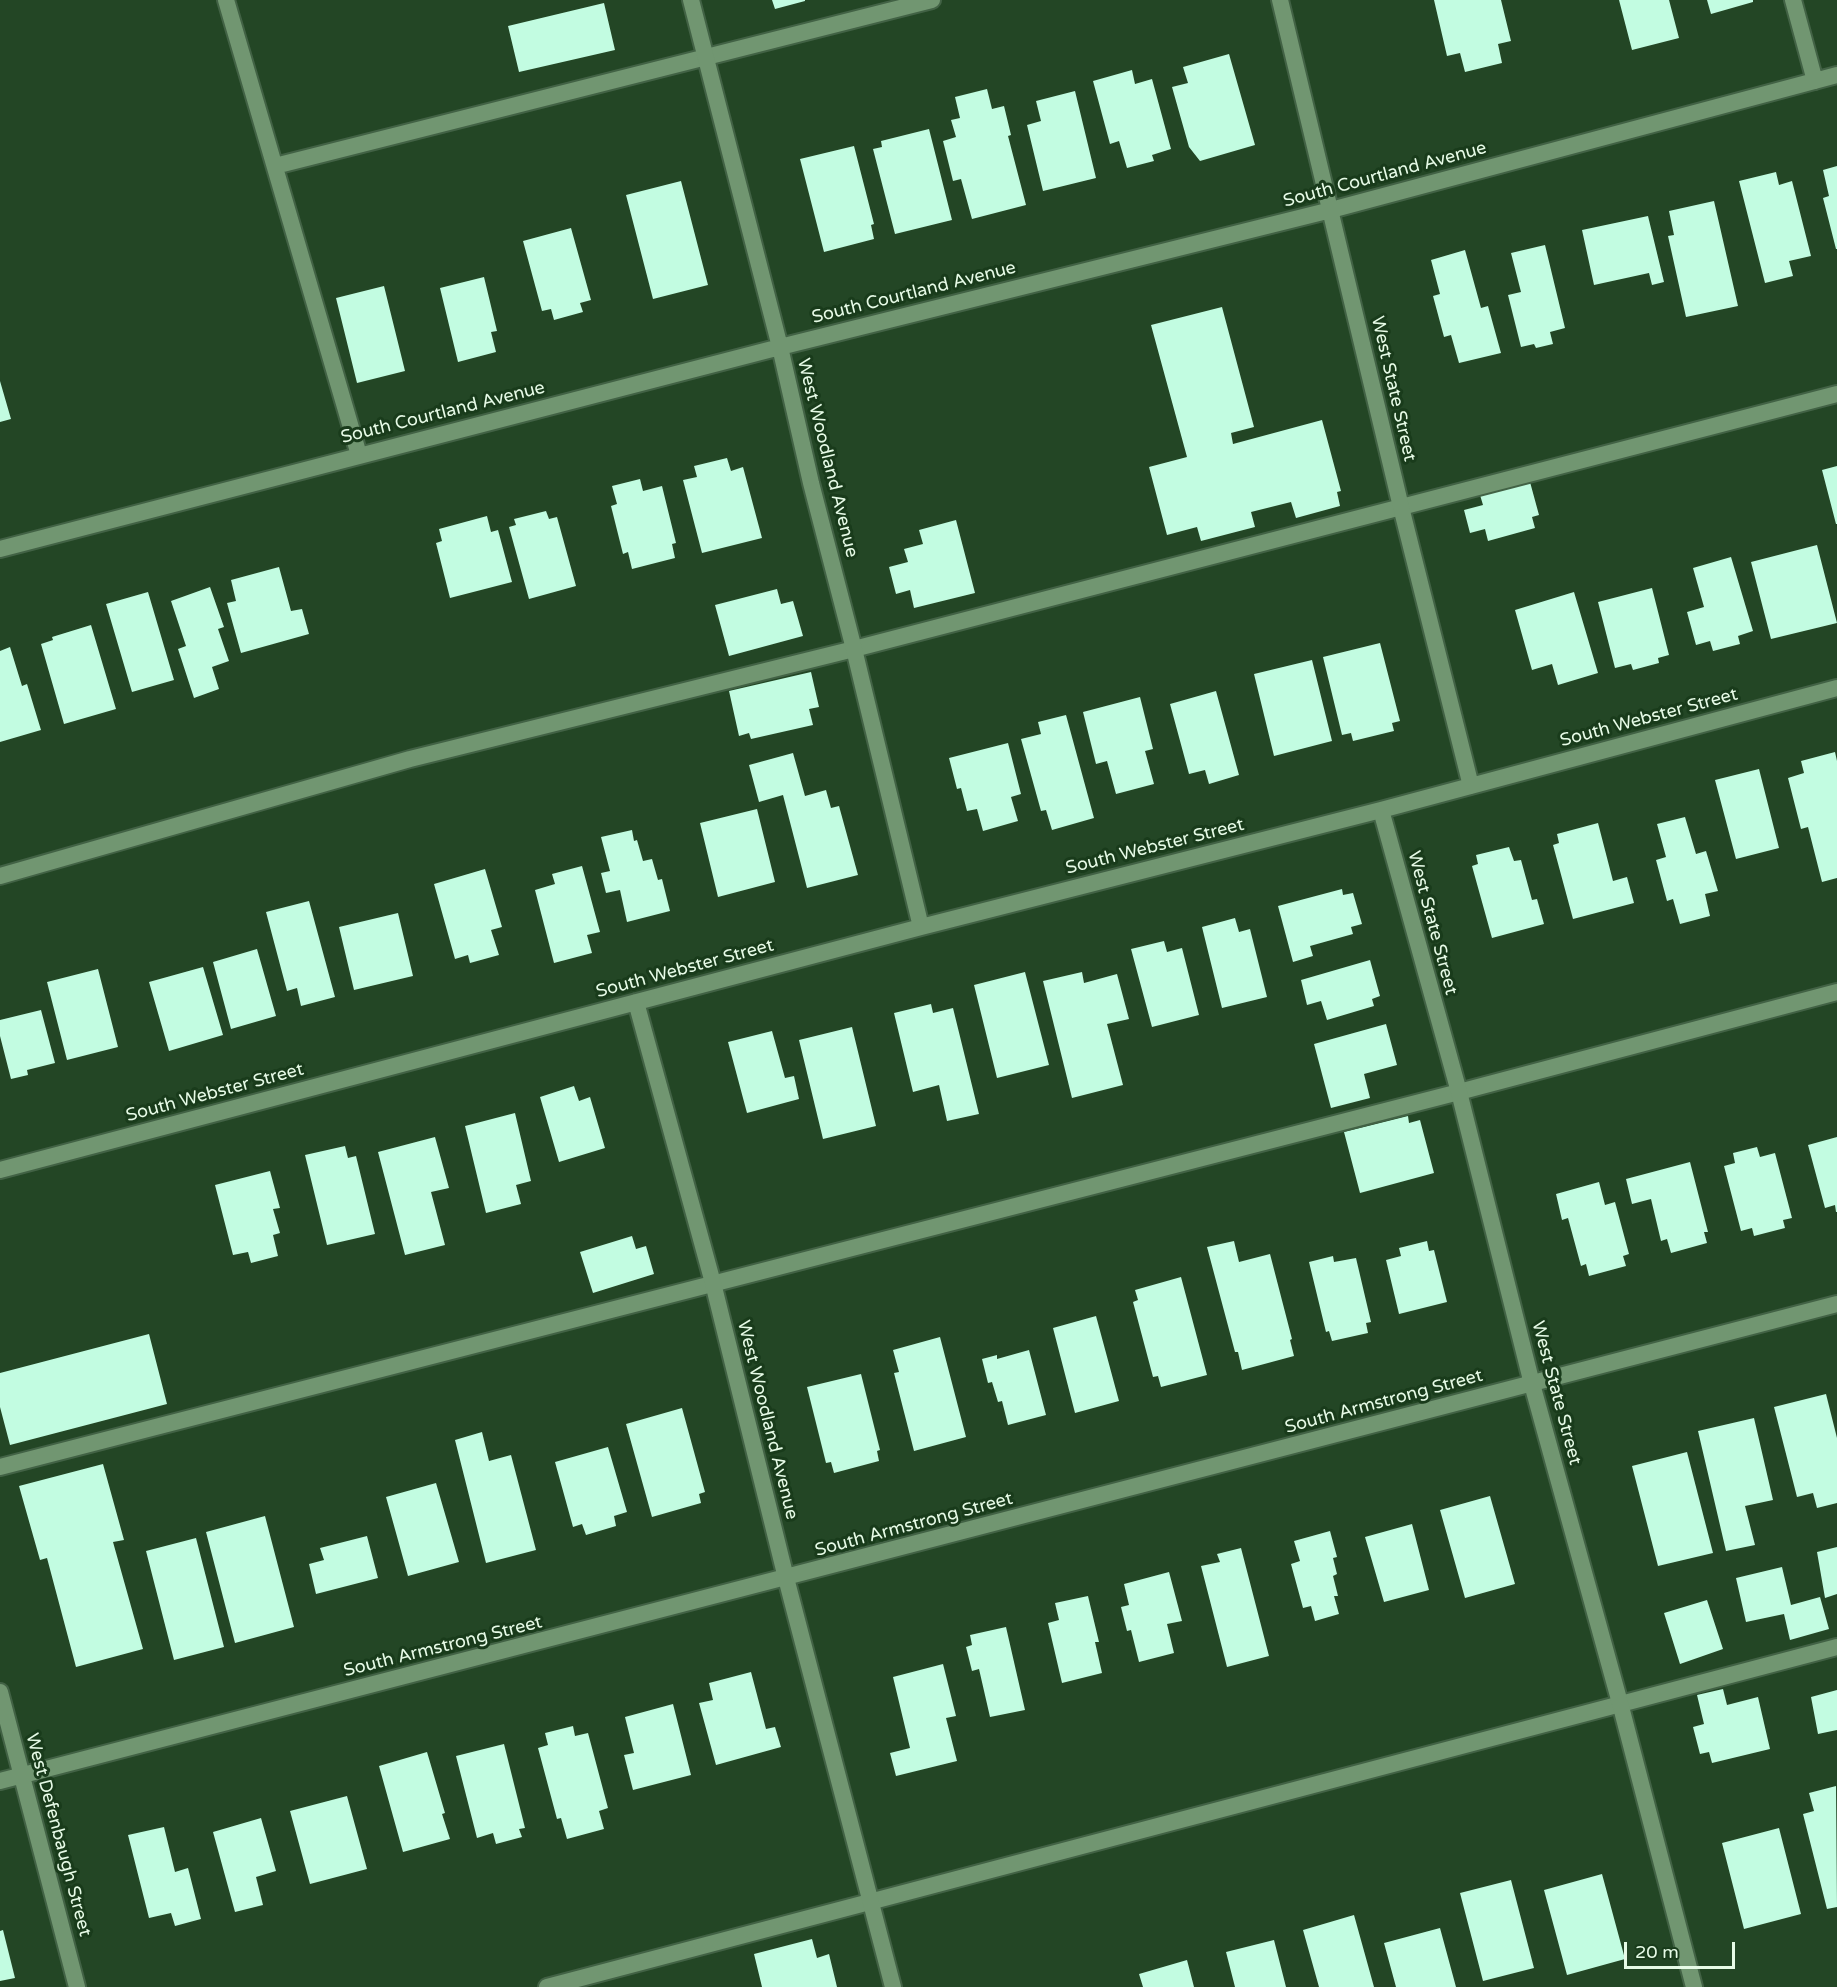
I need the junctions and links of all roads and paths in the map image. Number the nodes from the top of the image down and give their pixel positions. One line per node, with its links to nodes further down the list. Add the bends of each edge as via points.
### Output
1 (226, 0): 9 (street)
2 (691, 0): 6 (street, West Woodland Avenue)
3 (932, 0): 6 (street)
4 (1280, 0): 10 (street, West State Street)
5 (1793, 0): 8 (street)
6 (706, 57): 9 (street); 11 (street, West Woodland Avenue)
7 (1837, 75): 8 (street, South Courtland Avenue)
8 (1815, 81): 10 (street, South Courtland Avenue)
9 (275, 166): 13 (street)
10 (1331, 210): 11 (street, South Courtland Avenue); 14 (street, West State Street)
11 (780, 347): 13 (street, South Courtland Avenue); 16 (street, West Woodland Avenue)
12 (1837, 394): 14 (street)
13 (359, 455): 15 (street, South Courtland Avenue)
14 (1401, 507): 16 (street); 18 (street, West State Street)
15 (0, 549)
16 (854, 650): 20 (street, via 410,759); 21 (street, West Woodland Avenue)
17 (1837, 688): 18 (street, South Webster Street)
18 (1471, 786): 19 (street, South Webster Street)
19 (1381, 810): 21 (street, South Webster Street); 24 (street, West State Street)
20 (0, 876)
21 (921, 927): 23 (street, South Webster Street)
22 (1837, 992): 24 (street)
23 (636, 1002): 25 (street, South Webster Street); 26 (street, West Woodland Avenue)
24 (1459, 1092): 26 (street); 28 (street, West State Street)
25 (0, 1170)
26 (712, 1283): 29 (street); 30 (street, West Woodland Avenue)
27 (1837, 1304): 28 (street, South Armstrong Street)
28 (1532, 1383): 30 (street, South Armstrong Street); 33 (street, West State Street)
29 (0, 1467)
30 (786, 1578): 34 (street, South Armstrong Street); 36 (street, West Woodland Avenue)
31 (1837, 1647): 33 (street)
32 (0, 1692): 34 (street, West Defenbaugh Street)
33 (1620, 1703): 36 (street); 40 (street, West State Street)
34 (22, 1775): 35 (street, South Armstrong Street); 37 (street, West Defenbaugh Street)
35 (0, 1781)
36 (871, 1902): 38 (street); 39 (street, West Woodland Avenue)
37 (77, 1987)
38 (547, 1987)
39 (893, 1987)
40 (1694, 1987)

